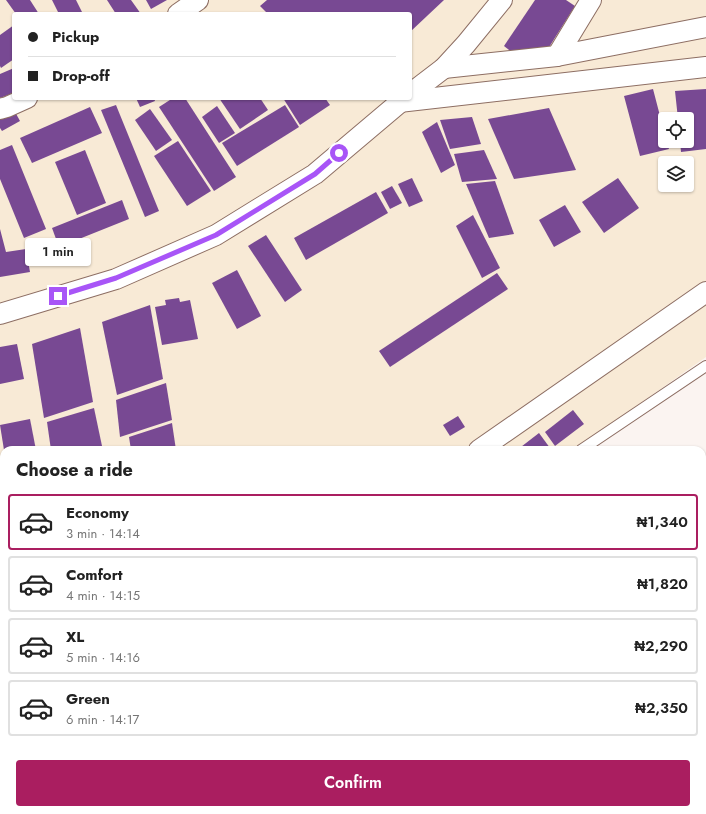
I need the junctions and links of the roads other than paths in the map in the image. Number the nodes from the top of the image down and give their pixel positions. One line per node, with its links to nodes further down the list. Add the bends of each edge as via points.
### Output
1 (198, 0): 4 (street)
2 (502, 0): 7 (street)
3 (591, 0): 6 (street)
4 (181, 12)
5 (706, 27): 6 (street)
6 (557, 56): 7 (street)
7 (444, 68): 9 (street)
8 (706, 68): 10 (street)
9 (412, 93)
10 (412, 97)
11 (23, 100): 13 (street)
12 (403, 100): 15 (street, via 315,174 216,235 116,278)
13 (0, 109)
14 (706, 292): 17 (street)
15 (0, 314)
16 (706, 366): 18 (lane)
17 (485, 446)
18 (587, 446)

